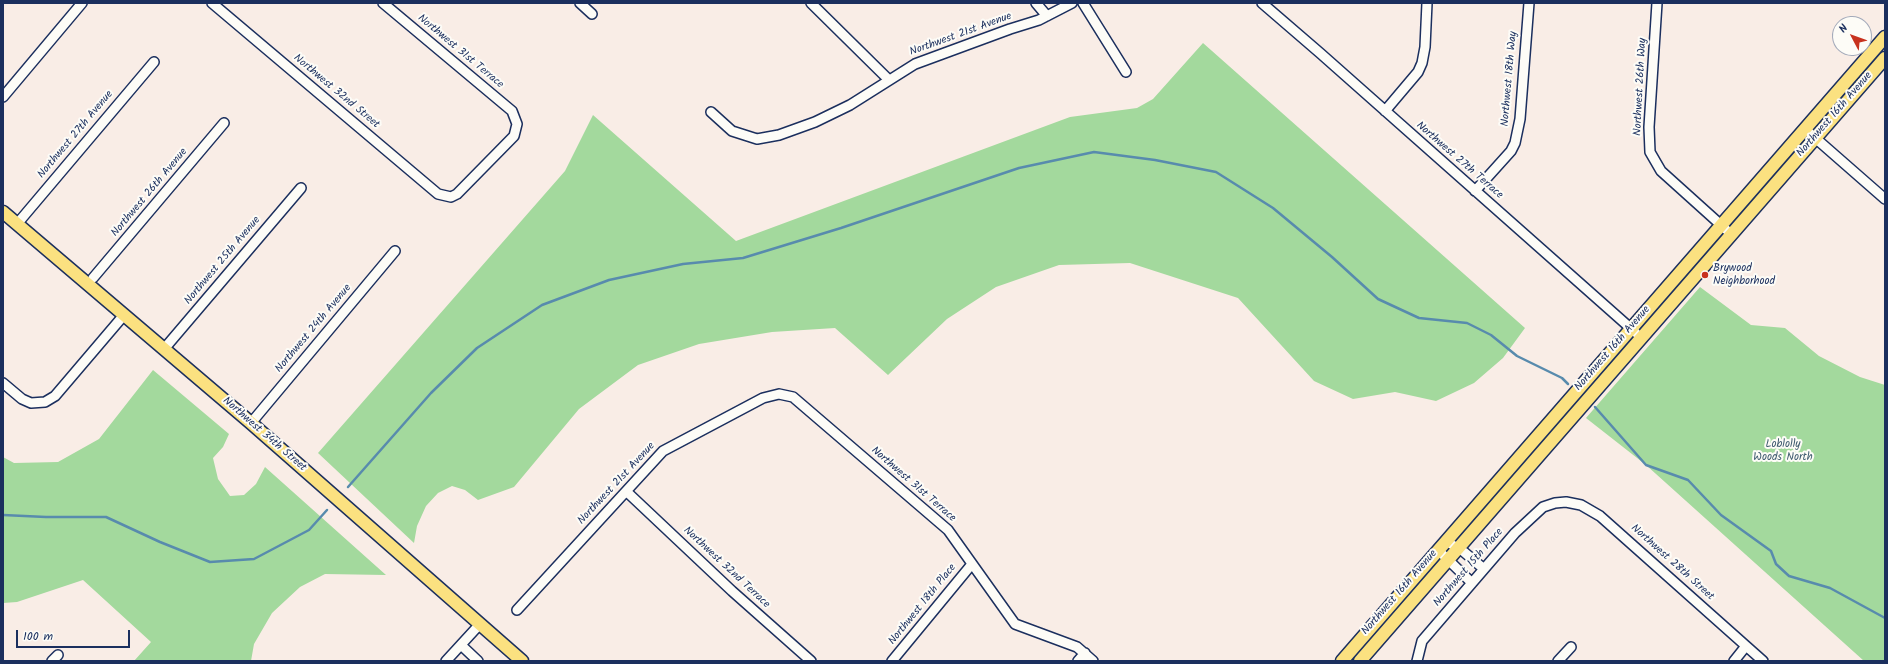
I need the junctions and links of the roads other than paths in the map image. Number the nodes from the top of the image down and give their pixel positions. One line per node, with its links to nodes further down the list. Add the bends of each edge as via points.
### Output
1 (82, 3): 20 (street)
2 (212, 3): 24 (street, Northwest 32nd Street, via 438,194 445,197 457,194 514,136)
3 (383, 3): 24 (street, Northwest 31st Terrace, via 512,111)
4 (580, 3): 13 (street)
5 (811, 3): 19 (street)
6 (1036, 3): 14 (street)
7 (1072, 3): 14 (street, Northwest 21st Avenue)
8 (1083, 3): 18 (street)
9 (1262, 3): 21 (street, Northwest 27th Terrace)
10 (1427, 3): 21 (street, via 1422,63 1418,72)
11 (1529, 3): 28 (street, Northwest 18th Way, via 1520,119 1515,143 1511,151)
12 (1657, 3): 32 (street, Northwest 26th Way, via 1649,127 1650,152 1661,171)
13 (592, 14)
14 (1047, 16): 19 (street, Northwest 21st Avenue, via 915,64)
15 (1885, 37): 25 (main road, Northwest 16th Avenue)
16 (1885, 58): 26 (main road, Northwest 16th Avenue)
17 (154, 62): 31 (street, Northwest 27th Avenue)
18 (1126, 72)
19 (889, 80): 22 (street, Northwest 21st Avenue, via 850,105 815,122 779,135 757,139 732,131)
20 (3, 97)
21 (1385, 111): 28 (street, Northwest 27th Terrace)
22 (711, 112)
23 (224, 123): 35 (street, Northwest 26th Avenue)
24 (517, 124)
25 (1805, 129): 26 (street); 32 (main road, Northwest 16th Avenue)
26 (1815, 138): 29 (street); 33 (main road, Northwest 16th Avenue)
27 (301, 188): 39 (street, Northwest 25th Avenue)
28 (1475, 191): 37 (street, Northwest 27th Terrace)
29 (1885, 199)
30 (3, 212): 31 (main road, Northwest 34th Street)
31 (17, 224): 36 (main road, Northwest 34th Street)
32 (1721, 226): 33 (street, Northwest 26th Way); 37 (main road, Northwest 16th Avenue)
33 (1731, 234): 38 (main road, Northwest 16th Avenue)
34 (395, 251): 42 (street, Northwest 24th Avenue)
35 (93, 278)
36 (124, 315): 39 (main road, Northwest 34th Street); 40 (street, via 55,396 45,402 31,403 22,399)
37 (1631, 329): 38 (street, Northwest 27th Terrace); 43 (main road, Northwest 16th Avenue)
38 (1641, 338): 44 (main road, Northwest 16th Avenue)
39 (164, 349): 42 (main road, Northwest 34th Street)
40 (3, 383)
41 (779, 394): 45 (street, Northwest 21st Avenue, via 763,398 663,451); 50 (street, Northwest 31st Terrace, via 793,396 948,530)
42 (250, 423): 54 (main road, Northwest 34th Street)
43 (1537, 437): 44 (main road); 47 (main road, Northwest 16th Avenue)
44 (1547, 446): 48 (main road, Northwest 16th Avenue)
45 (627, 492): 53 (street, Northwest 21st Avenue); 62 (street, Northwest 32nd Terrace)
46 (1555, 503): 51 (street, Northwest 15th Place, via 1543,507 1532,515); 56 (street, Northwest 28th Street, via 1581,505 1600,516)
47 (1442, 546): 48 (street); 49 (street); 66 (main road, Northwest 16th Avenue)
48 (1458, 548): 49 (main road, Northwest 16th Avenue); 51 (street)
49 (1448, 560): 52 (street); 67 (main road, Northwest 16th Avenue)
50 (972, 564): 58 (street, Northwest 31st Terrace, via 1015,624 1077,647); 63 (street, Northwest 18th Place)
51 (1484, 569): 52 (street, Northwest 15th Place)
52 (1472, 583): 68 (street, Northwest 15th Place, via 1422,640)
53 (517, 610)
54 (480, 624): 55 (street); 61 (main road, Northwest 34th Street)
55 (461, 645): 59 (street); 60 (street)
56 (1746, 646): 70 (street); 71 (street, Northwest 28th Street)
57 (1571, 647): 69 (street)
58 (1084, 653): 64 (street); 65 (street, Northwest 31st Terrace)
59 (446, 661)
60 (478, 661)
61 (522, 661)
62 (811, 661)
63 (892, 661)
64 (1078, 661)
65 (1093, 661)
66 (1342, 661)
67 (1360, 661)
68 (1417, 661)
69 (1558, 661)
70 (1734, 661)
71 (1763, 661)

